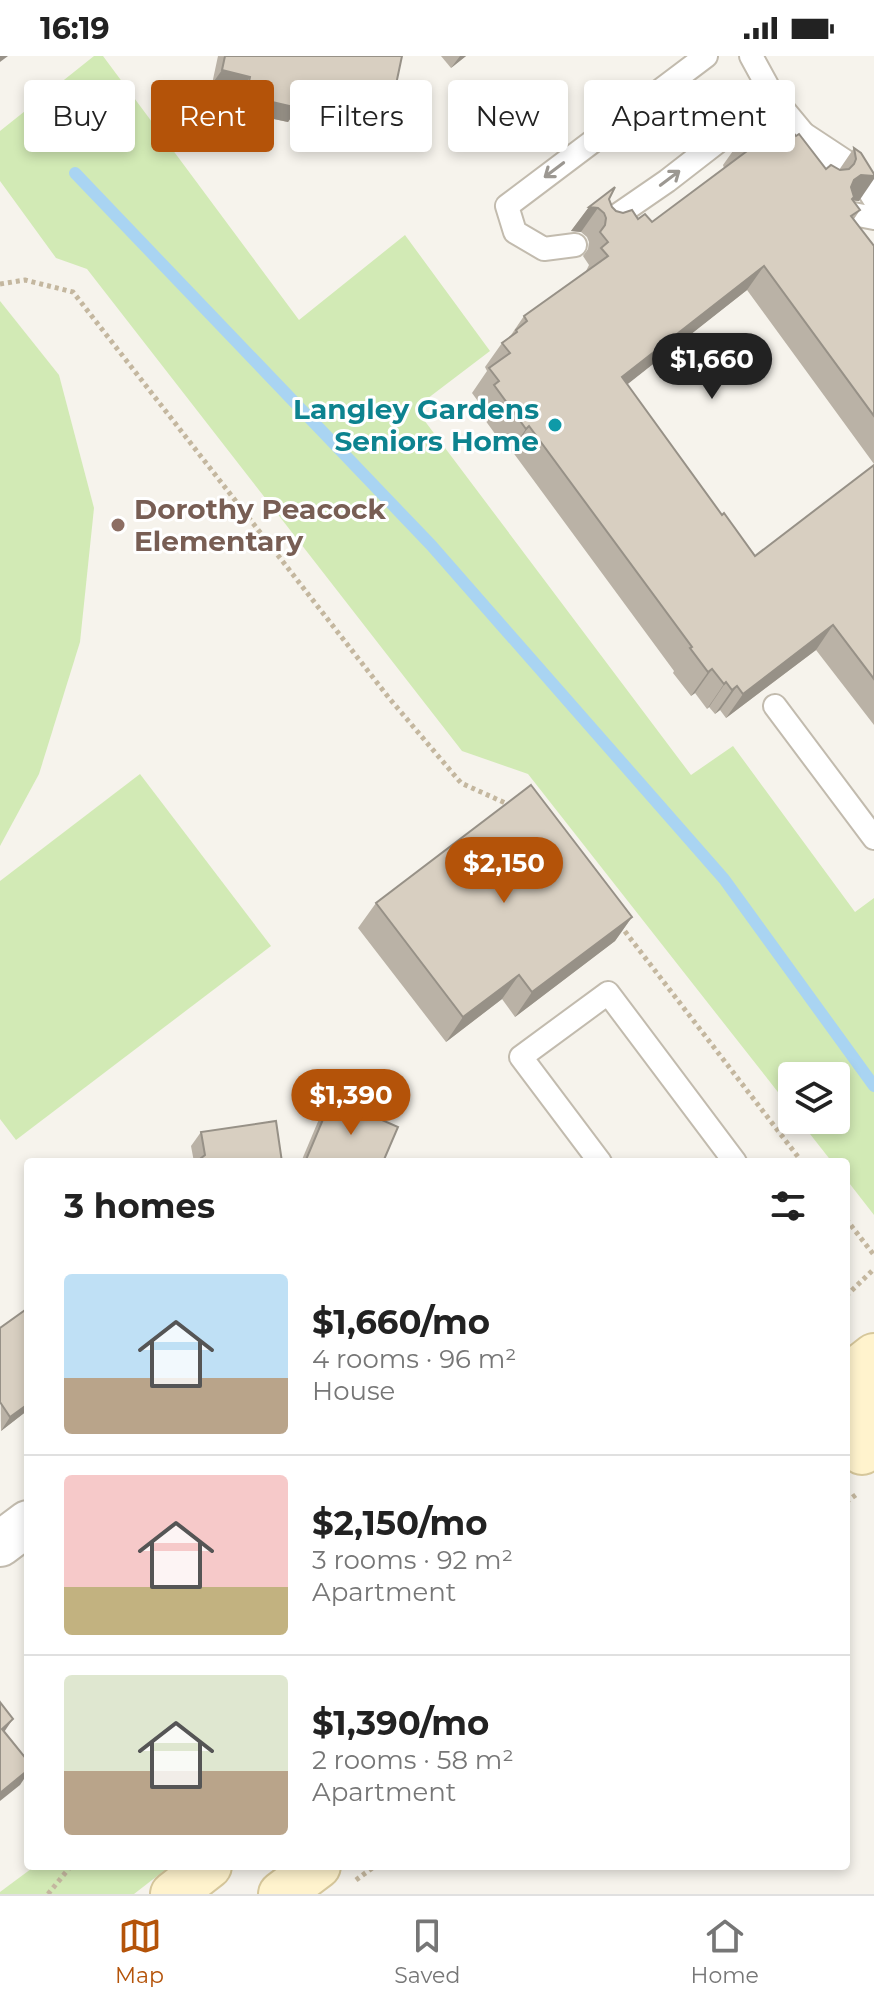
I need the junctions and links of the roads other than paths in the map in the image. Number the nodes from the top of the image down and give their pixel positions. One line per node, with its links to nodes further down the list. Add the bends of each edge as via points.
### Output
1 (706, 56): 12 (lane, one-way to 12, via 507,206 515,232 544,249)
2 (751, 56): 3 (lane)
3 (764, 80)
4 (795, 123): 5 (lane)
5 (803, 133): 7 (lane); 8 (lane, via 854,167)
6 (704, 152): 11 (lane, one-way to 6)
7 (825, 181)
8 (874, 199)
9 (848, 213): 10 (lane)
10 (874, 218)
11 (606, 223)
12 (575, 245)
13 (775, 706): 14 (lane)
14 (874, 838)
15 (595, 1158): 16 (lane, via 521,1057 608,993)
16 (732, 1158)
17 (874, 1356): 18 (main road)
18 (850, 1375)
19 (874, 1404): 20 (main road, via 862,1419)
20 (864, 1457)
21 (24, 1526): 22 (street)
22 (0, 1544)
23 (204, 1870): 25 (main road)
24 (313, 1870): 26 (main road)
25 (173, 1894)
26 (281, 1894)

